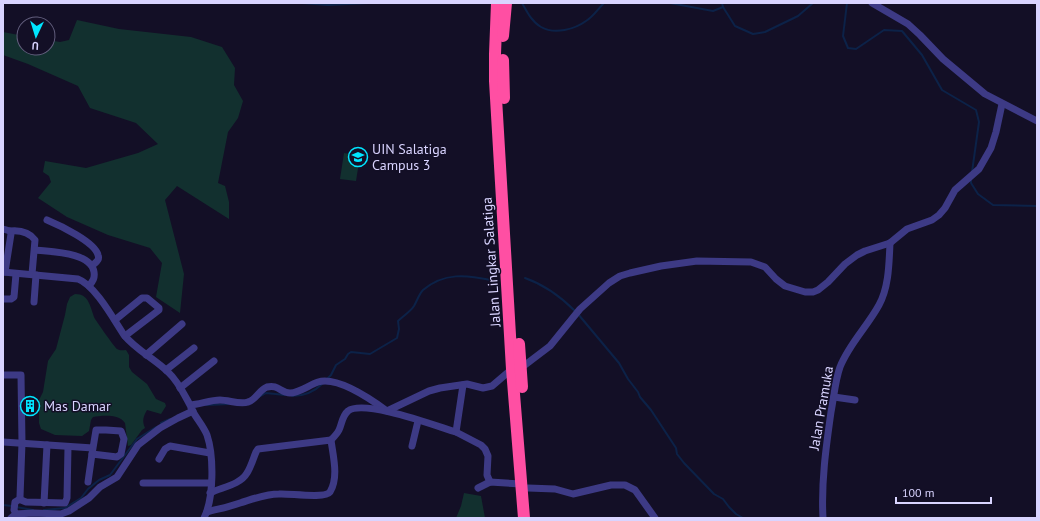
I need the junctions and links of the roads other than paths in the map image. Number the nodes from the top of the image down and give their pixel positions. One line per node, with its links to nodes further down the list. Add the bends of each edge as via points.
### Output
1 (497, 3): 23 (highway, Jalan Lingkar Salatiga, via 495,81)
2 (506, 3): 23 (highway, Jalan Lingkar Salatiga, via 503,54)
3 (872, 3): 4 (street, via 908,24 943,60 985,94)
4 (1002, 104): 5 (street); 8 (street, via 991,148 979,169 955,190 939,215 907,229)
5 (1037, 121)
6 (47, 220): 10 (street, via 87,241 99,256)
7 (6, 230): 9 (street, via 23,231 33,237); 11 (street, via 11,234)
8 (890, 243): 23 (street, via 857,255 828,282 812,292 785,286 765,267 758,264 735,261 697,261 620,276 580,309 550,346); 28 (street, Jalan Pramuka, via 883,296 846,354 837,377)
9 (35, 250): 10 (street, via 72,255); 13 (street)
10 (93, 265): 14 (street, via 95,277)
11 (4, 272): 12 (street)
12 (16, 274): 13 (street); 15 (street, via 14,297)
13 (34, 275): 14 (street, via 78,279); 16 (street)
14 (89, 286): 17 (street)
15 (3, 299)
16 (34, 302)
17 (115, 320): 19 (street); 19 (street, via 142,298 147,298 159,308)
18 (182, 324): 21 (street)
19 (125, 336): 21 (street)
20 (194, 348): 24 (street)
21 (146, 355): 24 (street)
22 (214, 361): 27 (street)
23 (516, 369): 26 (street, via 488,388); 47 (highway, Jalan Lingkar Salatiga)
24 (166, 370): 27 (street)
25 (3, 375): 36 (street, via 21,376)
26 (463, 384): 31 (street, via 429,391); 33 (street)
27 (180, 388): 30 (street)
28 (834, 397): 29 (street); 56 (street, Jalan Pramuka, via 822,498)
29 (855, 400)
30 (192, 408): 31 (street, via 221,400 248,402 268,387 277,387 290,393 327,381 360,392); 41 (street, via 207,435); 51 (street, via 138,445 117,477 69,511 61,514 33,513)
31 (387, 411): 32 (street); 34 (street, via 352,409 343,417 339,430)
32 (418, 421): 33 (street); 38 (street)
33 (456, 432): 44 (street, via 485,449)
34 (331, 440): 49 (street, via 258,449 244,477); 52 (street, via 335,472 333,484 327,494 265,495)
35 (3, 442): 36 (street)
36 (22, 443): 37 (street); 51 (street)
37 (47, 445): 39 (street); 50 (street)
38 (412, 446)
39 (68, 447): 40 (street); 50 (street, via 66,501)
40 (93, 451): 40 (street, via 96,430 121,431 123,447 117,457); 43 (street)
41 (210, 453): 42 (street, via 170,446); 46 (street)
42 (159, 459)
43 (88, 482)
44 (490, 482): 47 (street); 48 (street)
45 (143, 483): 46 (street)
46 (211, 483): 49 (street)
47 (525, 486): 53 (highway, Jalan Lingkar Salatiga); 54 (highway, Jalan Lingkar Salatiga); 55 (street, via 573,494 611,485 625,485 635,490)
48 (478, 488)
49 (210, 493): 52 (street)
50 (44, 503): 51 (street, via 26,502)
51 (15, 509)
52 (206, 515)
53 (524, 518)
54 (531, 518)
55 (655, 518)
56 (823, 518)

